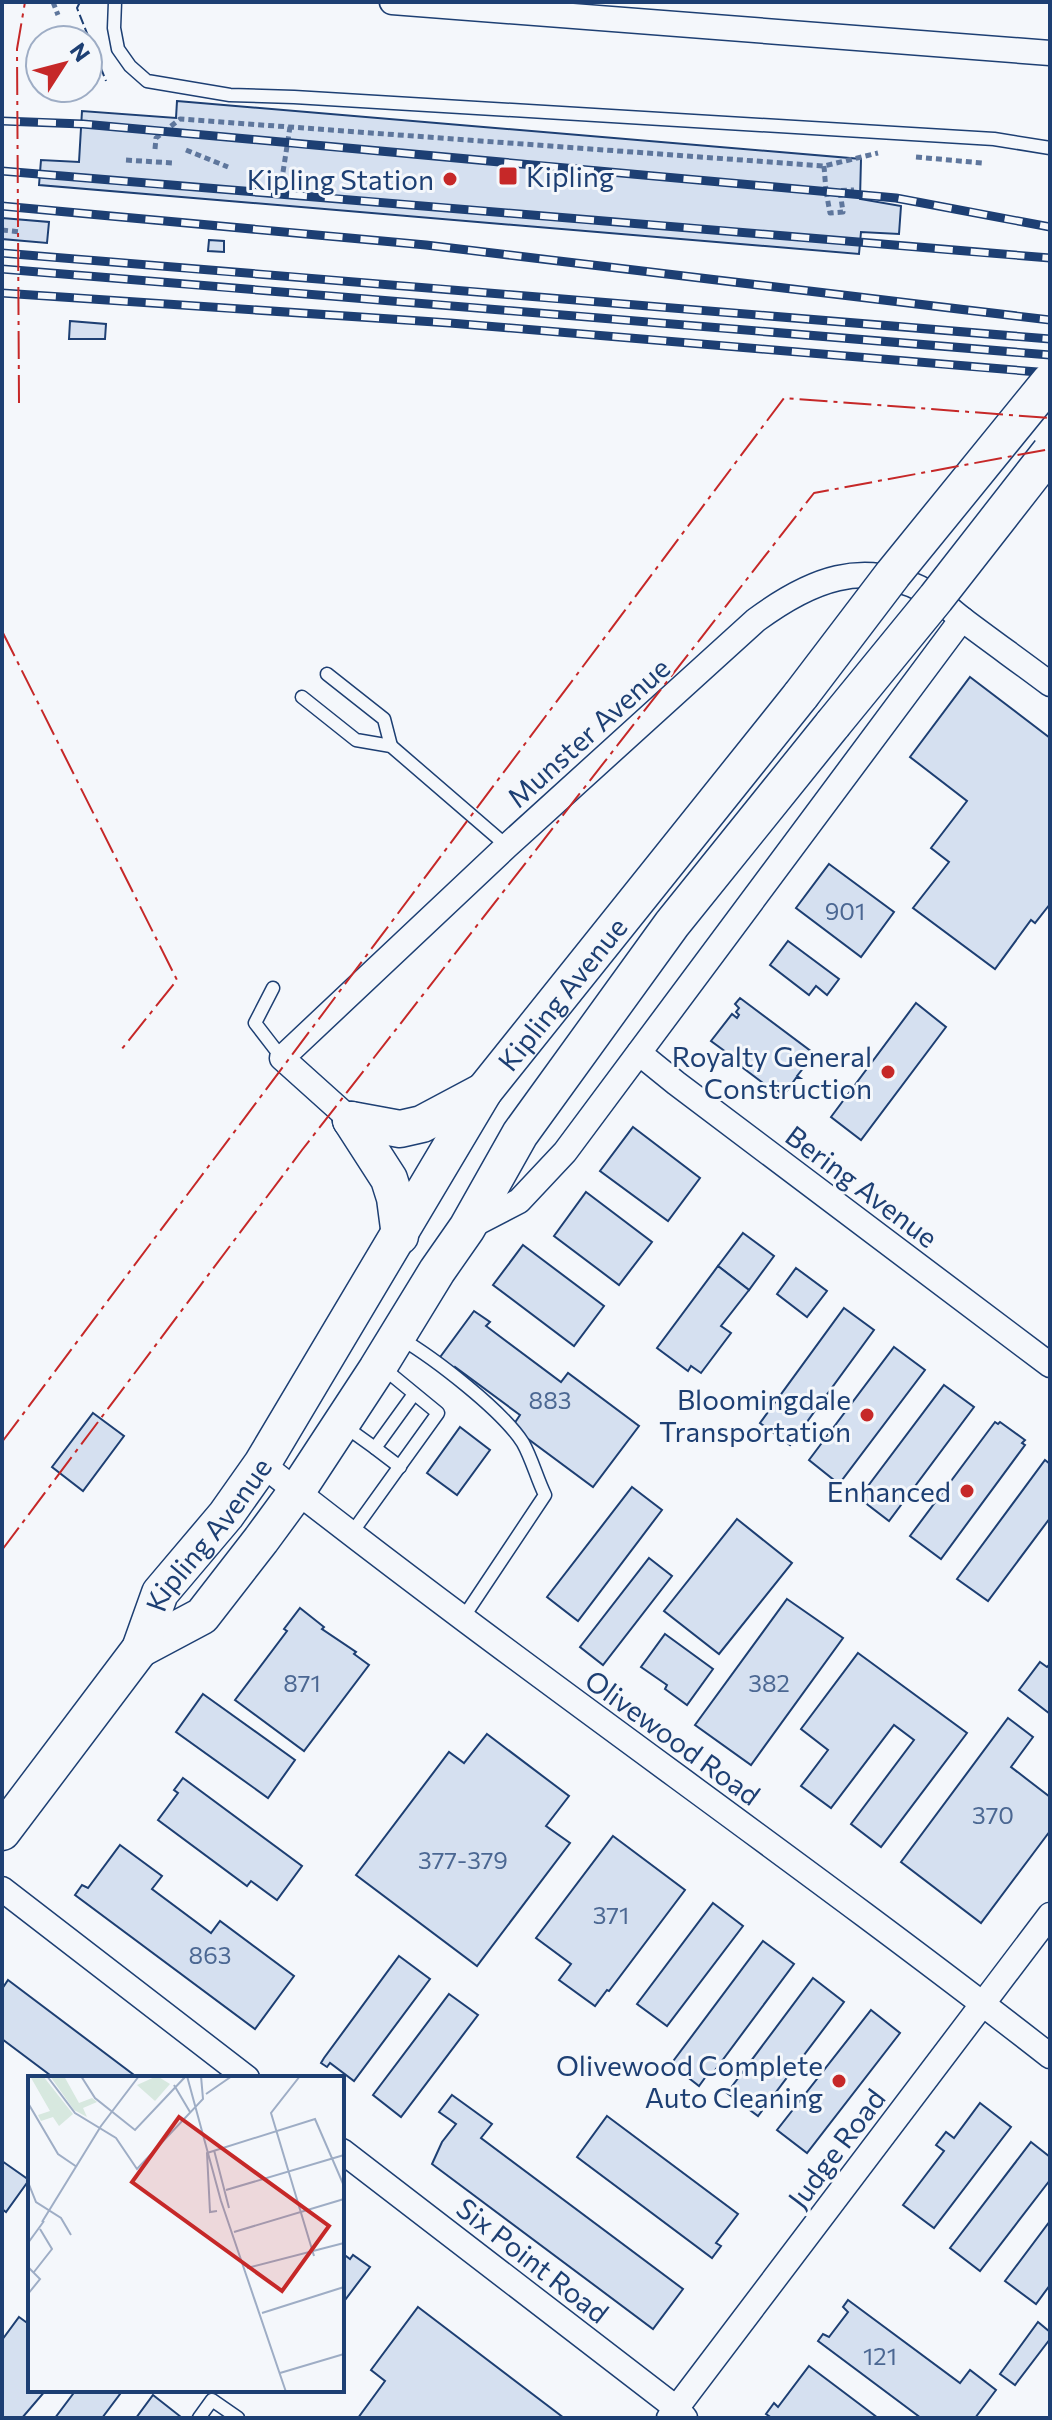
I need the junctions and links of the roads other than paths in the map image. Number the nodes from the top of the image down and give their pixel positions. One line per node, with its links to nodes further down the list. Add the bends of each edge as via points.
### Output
1 (115, 2): 4 (lane, via 118,49 147,81 230,95 994,139)
2 (392, 2): 3 (street)
3 (1050, 53)
4 (1050, 148)
5 (1050, 381): 16 (main road, Kipling Avenue, bridge)
6 (1050, 452): 18 (main road, Kipling Avenue, bridge, via 672,924 520,1134)
7 (962, 619): 9 (street, Munster Avenue); 12 (street, Munster Avenue, via 945,603 904,582 859,575 814,584 756,620); 14 (street, Kipling Avenue)
8 (327, 674): 11 (lane, via 384,719)
9 (1050, 684)
10 (302, 697): 11 (lane, via 356,740)
11 (391, 746): 12 (lane)
12 (507, 846): 15 (street, Munster Avenue)
13 (273, 988): 15 (lane, via 255,1023)
14 (639, 1053): 18 (street, Kipling Avenue, via 565,1152 519,1201); 21 (street, Bering Avenue)
15 (282, 1058): 17 (street)
16 (484, 1091): 17 (main road, via 422,1124 400,1129); 19 (main road, Kipling Avenue)
17 (351, 1120): 19 (main road, via 389,1179)
18 (467, 1228): 20 (main road, Kipling Avenue)
19 (400, 1236): 25 (main road, Kipling Avenue)
20 (388, 1350): 22 (lane); 23 (main road, Kipling Avenue); 29 (lane, via 416,1347 498,1413 523,1443 545,1495)
21 (1044, 1357)
22 (414, 1394): 24 (lane); 26 (lane, via 438,1413)
23 (340, 1423): 24 (lane); 27 (main road, Kipling Avenue)
24 (375, 1448): 26 (lane)
25 (262, 1464): 27 (street, Olivewood Road); 30 (main road, Kipling Avenue, via 160,1593)
26 (400, 1467): 28 (lane)
27 (297, 1491): 28 (street, Olivewood Road); 30 (main road, Kipling Avenue, via 202,1616)
28 (351, 1534): 29 (street, Olivewood Road)
29 (463, 1618): 34 (street, Olivewood Road)
30 (140, 1649): 31 (main road, Kipling Avenue)
31 (2, 1832)
32 (2, 1889): 36 (street)
33 (1050, 1915): 34 (street, Judge Road)
34 (983, 2004): 35 (street, Olivewood Road); 38 (street, Judge Road)
35 (1050, 2056)
36 (244, 2076)
37 (344, 2153): 38 (street, Six Point Road)
38 (677, 2415)
39 (199, 2418): 40 (lane, via 212,2400)
40 (238, 2418)

